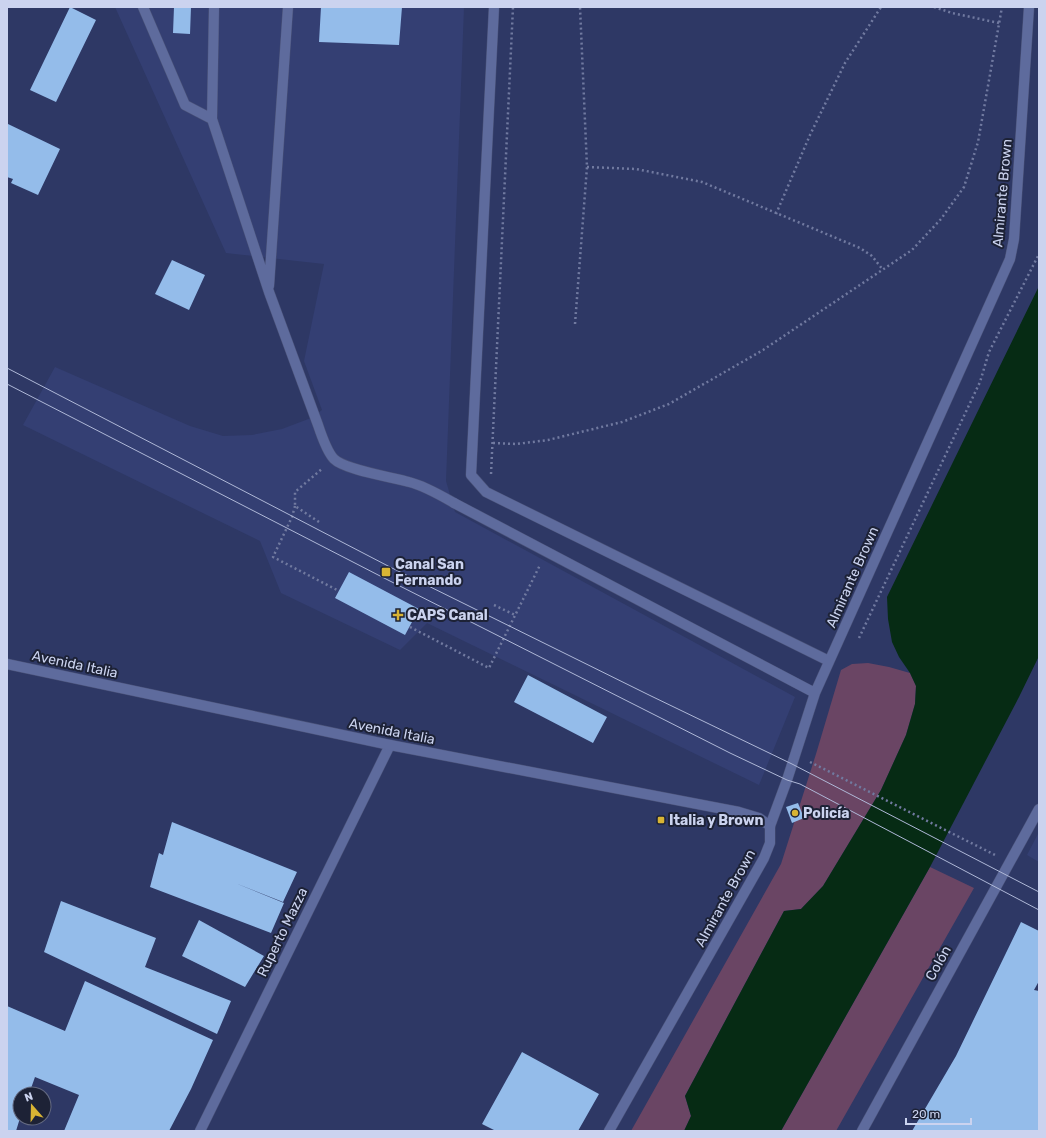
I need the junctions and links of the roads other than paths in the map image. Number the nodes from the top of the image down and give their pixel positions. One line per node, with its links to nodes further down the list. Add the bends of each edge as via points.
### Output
1 (142, 7): 6 (street, via 185,105)
2 (214, 7): 6 (street)
3 (288, 7): 7 (street)
4 (494, 7): 8 (street, via 471,475 486,492)
5 (1029, 7): 8 (street, Almirante Brown, via 1014,239 1010,259)
6 (212, 119): 7 (street)
7 (269, 292): 10 (street, via 326,446 334,459 348,467 411,482 439,494)
8 (829, 661): 10 (street, Almirante Brown)
9 (7, 664): 11 (street, Avenida Italia)
10 (815, 693): 13 (street, Almirante Brown)
11 (390, 745): 13 (street, Avenida Italia, via 739,812 759,818); 14 (street, Ruperto Mazza)
12 (1039, 809): 16 (street, Colón)
13 (770, 826): 15 (street, Almirante Brown, via 770,843 764,858)
14 (200, 1131)
15 (609, 1131)
16 (862, 1131)

